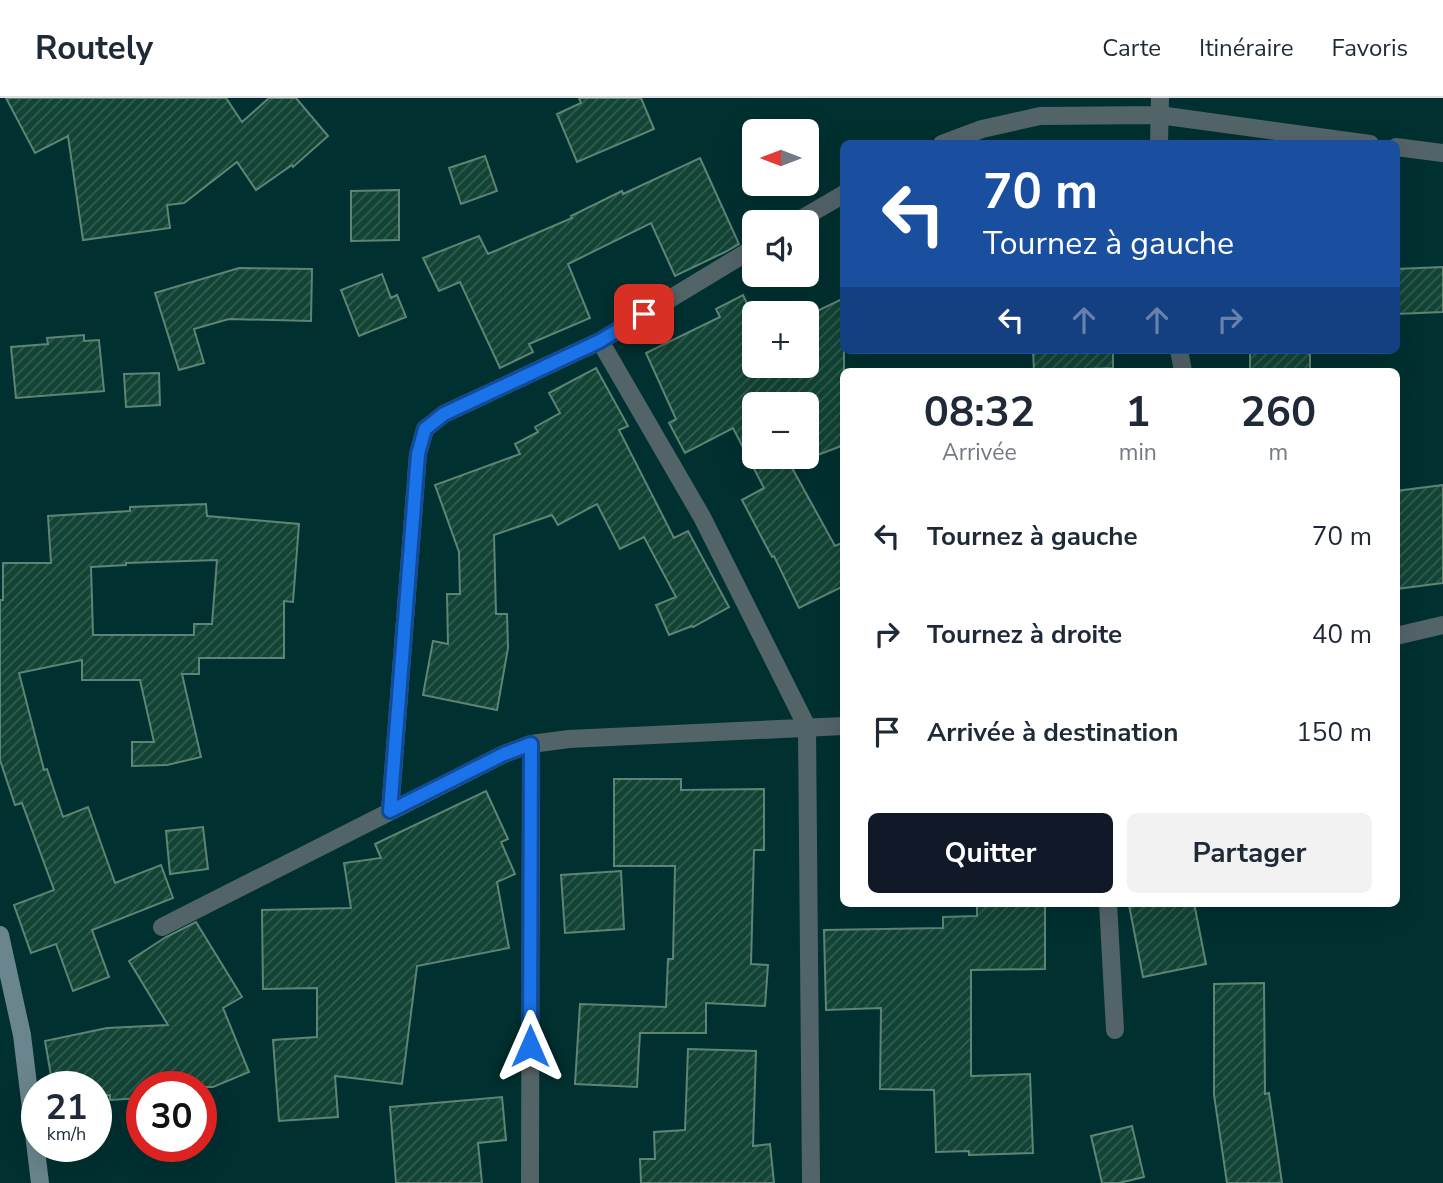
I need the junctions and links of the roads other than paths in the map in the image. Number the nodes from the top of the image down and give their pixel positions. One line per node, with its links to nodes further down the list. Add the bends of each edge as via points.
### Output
1 (1160, 106): 2 (street, via 1040,116); 3 (street); 4 (street)
2 (953, 140)
3 (1160, 140)
4 (1348, 140)
5 (1400, 148): 6 (street)
6 (1443, 153)
7 (840, 196): 8 (street)
8 (817, 210)
9 (742, 255): 10 (street)
10 (600, 341): 14 (street, via 702,517); 16 (street, via 444,414 425,429 418,454)
11 (1443, 625): 12 (street)
12 (1400, 635)
13 (840, 726): 14 (street)
14 (807, 727): 15 (street); 23 (street)
15 (531, 744): 16 (street); 22 (street)
16 (390, 811): 18 (street)
17 (1108, 907): 20 (street)
18 (162, 927)
19 (0, 935): 21 (street, via 22,1035)
20 (1115, 1030)
21 (40, 1183)
22 (530, 1183)
23 (811, 1183)

